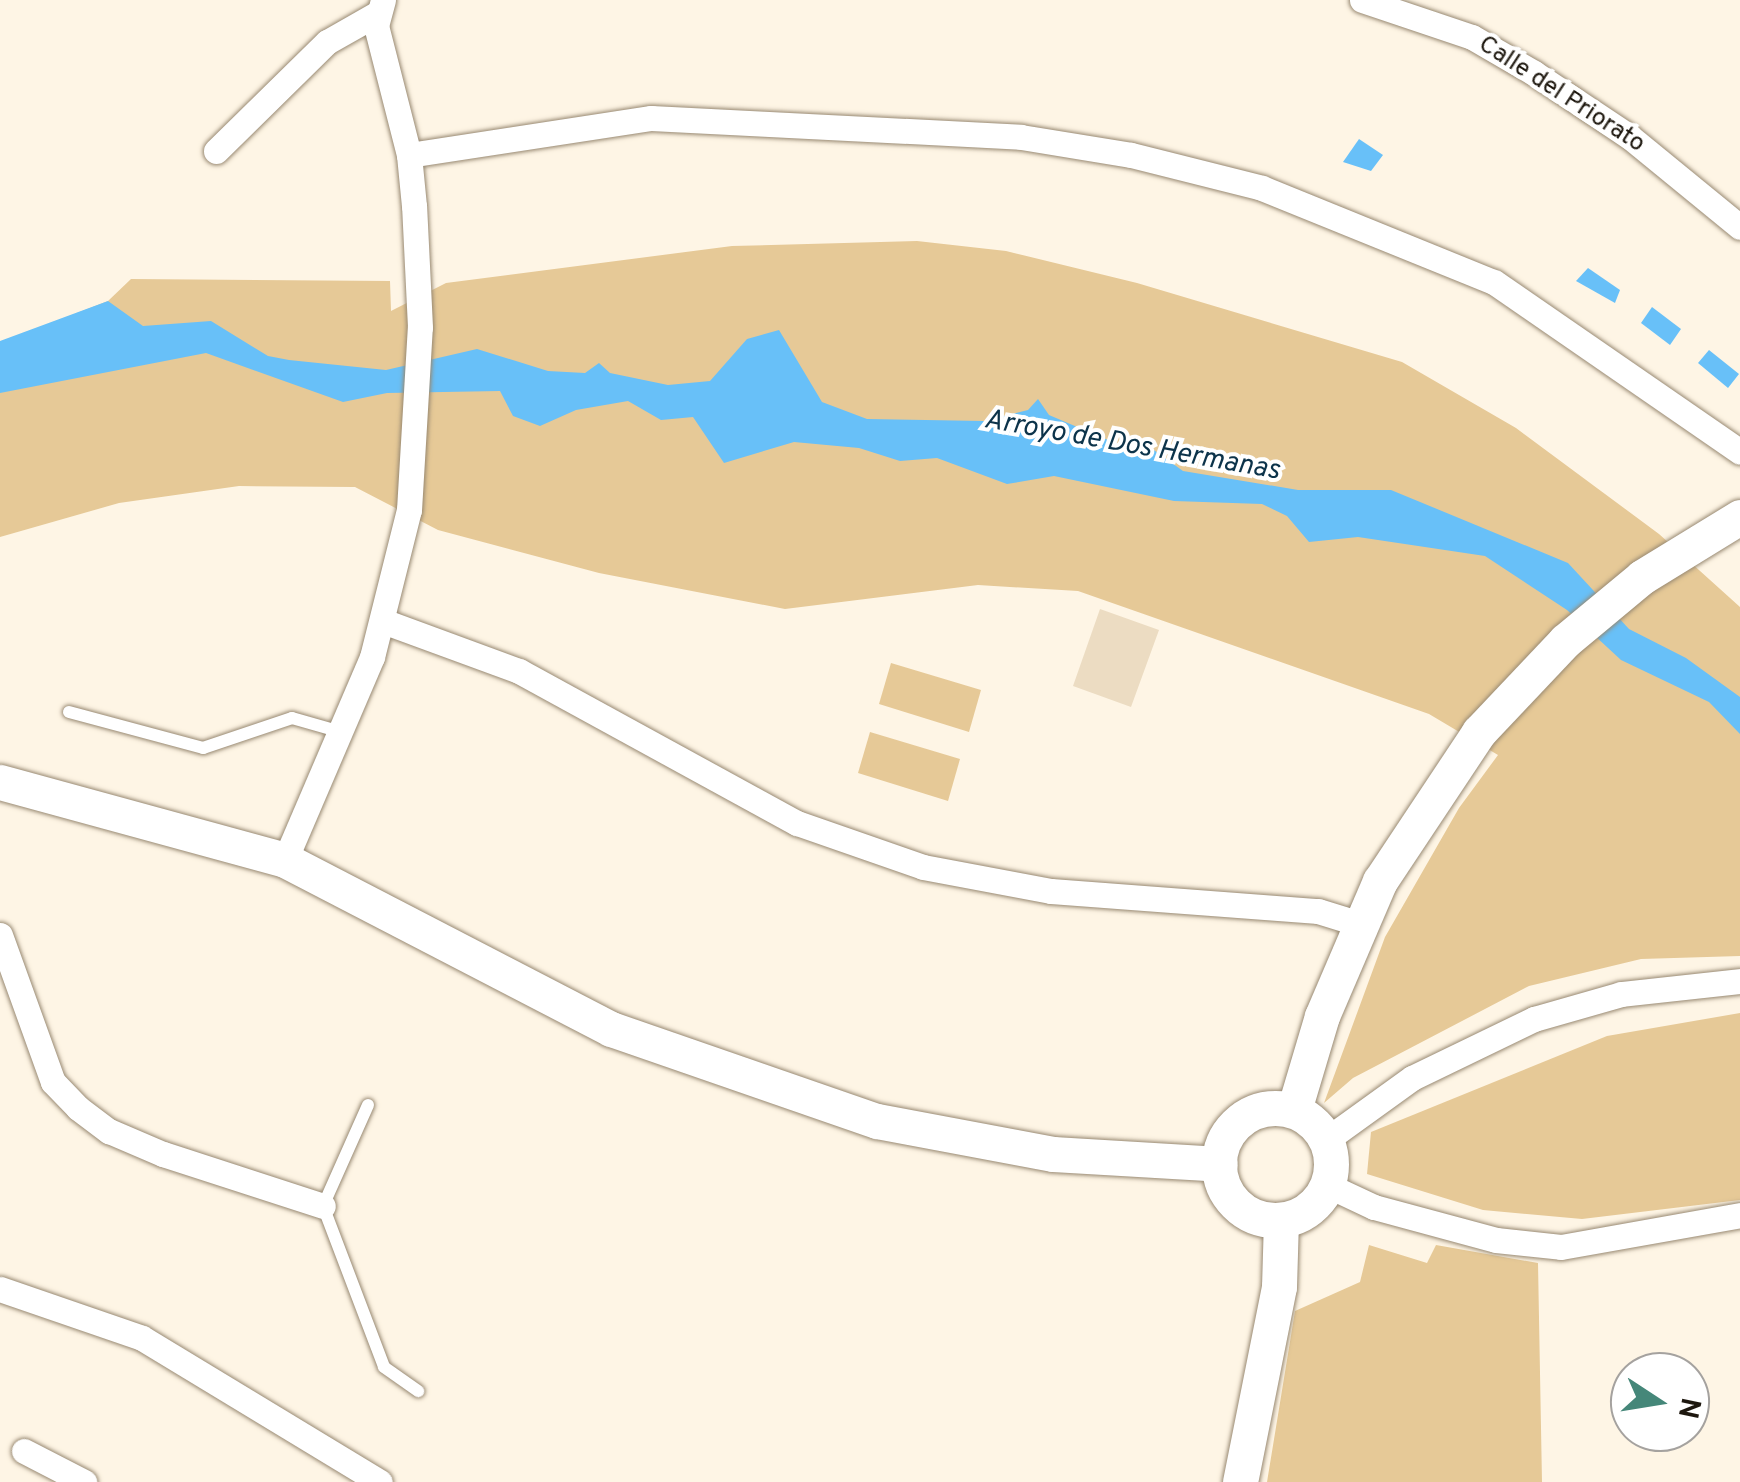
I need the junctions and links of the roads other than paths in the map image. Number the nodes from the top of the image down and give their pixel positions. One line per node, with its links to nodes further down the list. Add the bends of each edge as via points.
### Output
1 (1362, 0): 5 (street, Calle del Priorato, via 1472,37 1518,64 1630,137)
2 (380, 7): 3 (street, via 327,42); 4 (street, via 379,42)
3 (216, 151)
4 (409, 155): 6 (street, via 651,118 1021,137 1131,154 1262,188 1494,282); 8 (street, via 420,328 418,426)
5 (1740, 227)
6 (1740, 452)
7 (1740, 517): 13 (street, via 1642,577 1565,641 1443,780)
8 (383, 621): 10 (street); 13 (street, via 519,671 797,823 923,866 1051,892 1318,911)
9 (69, 712): 10 (lane, via 202,748 292,718)
10 (341, 732): 12 (street)
11 (0, 782): 12 (street)
12 (285, 860): 19 (street, via 611,1028 877,1121 1053,1154)
13 (1360, 924): 17 (street)
14 (0, 935): 21 (street, via 53,1082 78,1108 163,1154)
15 (1740, 981): 18 (street, via 1621,994 1534,1019 1412,1078)
16 (368, 1105): 21 (lane)
17 (1294, 1110): 18 (street); 19 (street, via 1268,1108 1237,1123)
18 (1326, 1140): 20 (street)
19 (1220, 1164): 23 (street, via 1233,1202 1263,1220)
20 (1327, 1185): 22 (street, via 1374,1207 1496,1240 1561,1247); 23 (street, via 1313,1206)
21 (323, 1206): 25 (lane, via 384,1367)
22 (1740, 1216)
23 (1282, 1220): 29 (street, via 1279,1287)
24 (0, 1290): 28 (street, via 142,1338)
25 (418, 1391)
26 (24, 1451): 27 (street)
27 (84, 1482)
28 (380, 1482)
29 (1240, 1482)

